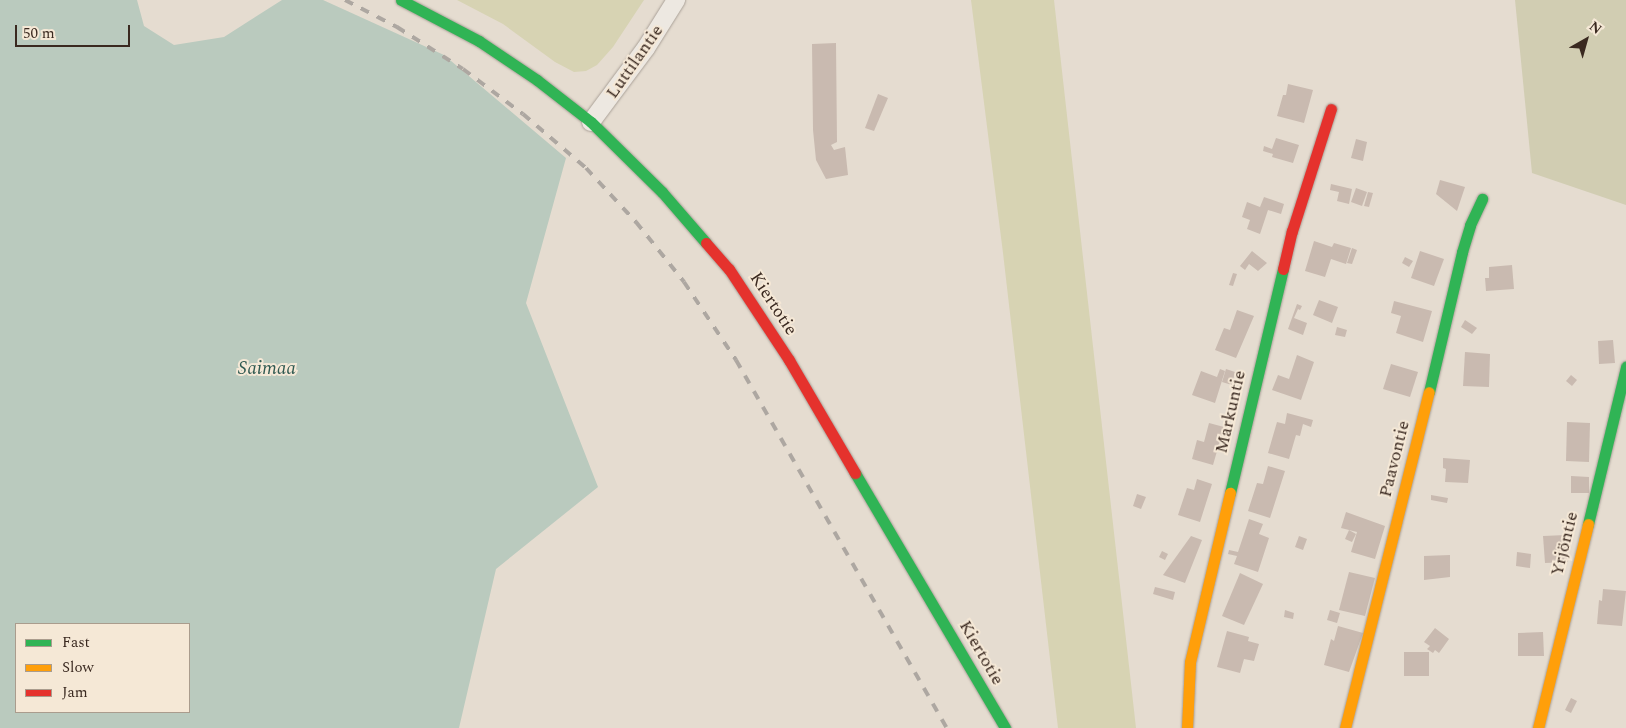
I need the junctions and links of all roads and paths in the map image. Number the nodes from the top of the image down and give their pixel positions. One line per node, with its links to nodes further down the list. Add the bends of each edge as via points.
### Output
1 (401, 0): 4 (street, Kiertotie, via 478,42 537,80)
2 (676, 0): 4 (street, Luttilantie, via 646,48)
3 (1331, 109): 8 (street, Markuntie, via 1292,231 1190,662)
4 (591, 122): 7 (street, Kiertotie, via 662,192 729,268 790,360)
5 (1482, 199): 9 (street, Paavontie, via 1462,252)
6 (1626, 367): 10 (street, Yrjöntie)
7 (1005, 728)
8 (1187, 728)
9 (1345, 728)
10 (1538, 728)

